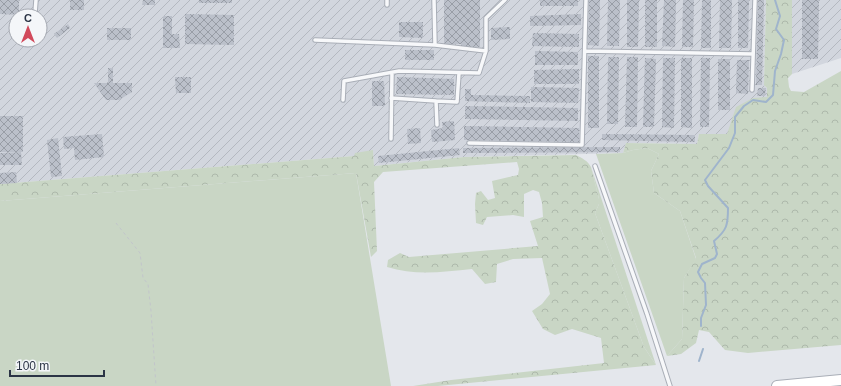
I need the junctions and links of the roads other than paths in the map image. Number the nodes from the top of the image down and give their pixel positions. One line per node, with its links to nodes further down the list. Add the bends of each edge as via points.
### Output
1 (387, 0): 6 (lane)
2 (434, 0): 8 (lane)
3 (505, 0): 9 (lane, via 486,18)
4 (586, 0): 10 (lane)
5 (755, 0): 11 (lane)
6 (387, 5)
7 (315, 40): 8 (lane)
8 (435, 45): 9 (lane)
9 (486, 51): 12 (lane, via 479,73)
10 (585, 51): 11 (lane); 20 (lane, via 582,145)
11 (753, 54): 14 (lane)
12 (459, 72): 13 (lane); 17 (lane, via 457,102)
13 (392, 73): 15 (lane); 16 (lane, via 344,81)
14 (752, 90)
15 (391, 98): 17 (lane); 19 (lane)
16 (343, 100)
17 (436, 101): 18 (lane)
18 (437, 125)
19 (391, 139)
20 (469, 143)
21 (596, 166): 23 (lane)
22 (841, 380): 24 (main road)
23 (670, 386)
24 (777, 386)

